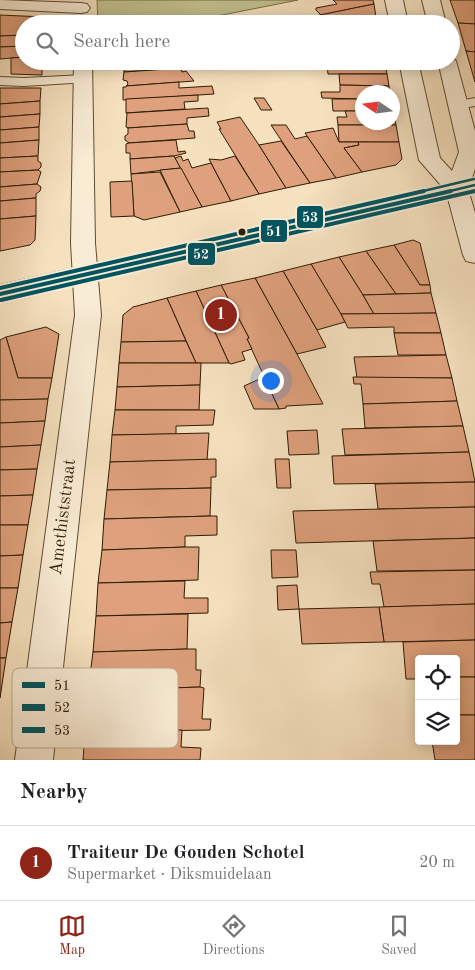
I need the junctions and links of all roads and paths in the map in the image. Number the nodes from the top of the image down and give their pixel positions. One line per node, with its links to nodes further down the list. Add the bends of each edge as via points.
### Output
1 (394, 0): 5 (street)
2 (431, 0): 6 (street)
3 (0, 4): 4 (street)
4 (81, 10)
5 (397, 15)
6 (435, 15)
7 (83, 70): 10 (lane, via 24,82); 14 (street, Amethiststraat)
8 (410, 70): 12 (street, via 430,160)
9 (450, 70): 11 (street)
10 (0, 81)
11 (466, 104): 12 (street, via 470,152)
12 (466, 187): 13 (street); 14 (street)
13 (475, 256)
14 (85, 274): 15 (street); 16 (street, Amethiststraat, via 88,315)
15 (0, 294)
16 (45, 668)

